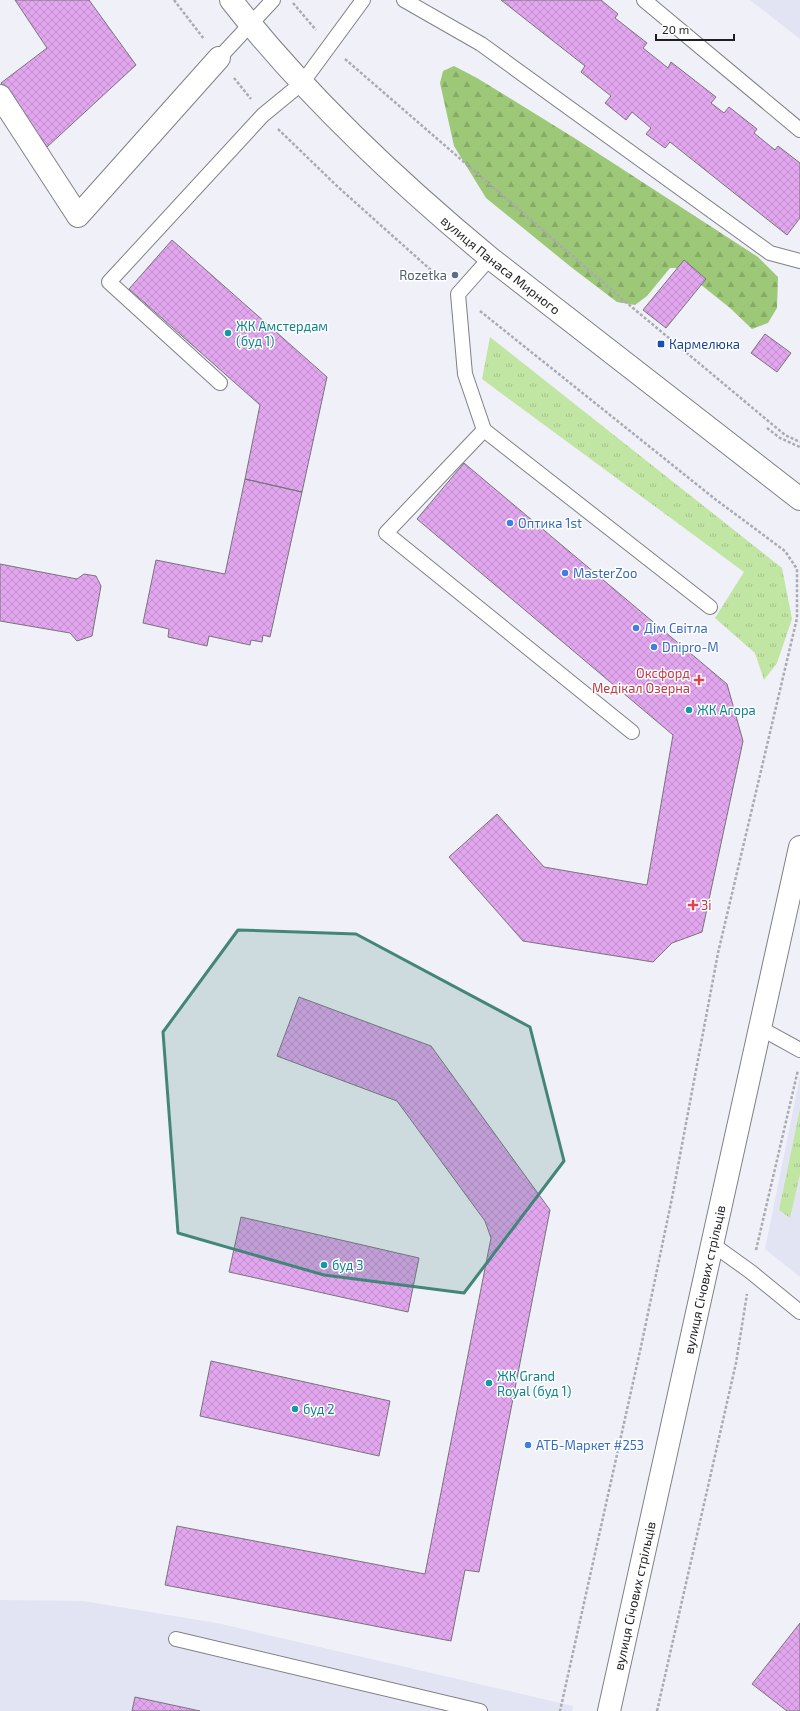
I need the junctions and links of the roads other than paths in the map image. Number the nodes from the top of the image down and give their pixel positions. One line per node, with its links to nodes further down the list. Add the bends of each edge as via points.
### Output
1 (232, 0): 6 (street, вулиця Панаса Мирного)
2 (273, 0): 6 (lane)
3 (363, 0): 8 (lane)
4 (404, 0): 12 (lane, via 480,44 770,253)
5 (644, 0): 10 (lane)
6 (250, 25): 7 (lane); 8 (street, вулиця Панаса Мирного)
7 (219, 58): 9 (street, via 78,216)
8 (302, 83): 11 (street, вулиця Панаса Мирного, via 444,220); 13 (lane, via 263,115 109,282)
9 (0, 96)
10 (800, 130)
11 (490, 258): 14 (lane, via 458,294 465,374); 15 (street, вулиця Панаса Мирного)
12 (800, 260)
13 (220, 383)
14 (484, 430): 16 (lane); 17 (lane, via 386,533)
15 (798, 496)
16 (710, 607)
17 (632, 732)
18 (800, 847): 19 (street, вулиця Січових стрільців)
19 (760, 1028): 20 (lane); 21 (street, вулиця Січових стрільців)
20 (800, 1050)
21 (712, 1244): 22 (lane); 25 (street, вулиця Січових стрільців)
22 (800, 1312)
23 (176, 1639): 24 (lane)
24 (480, 1711)
25 (609, 1711)

